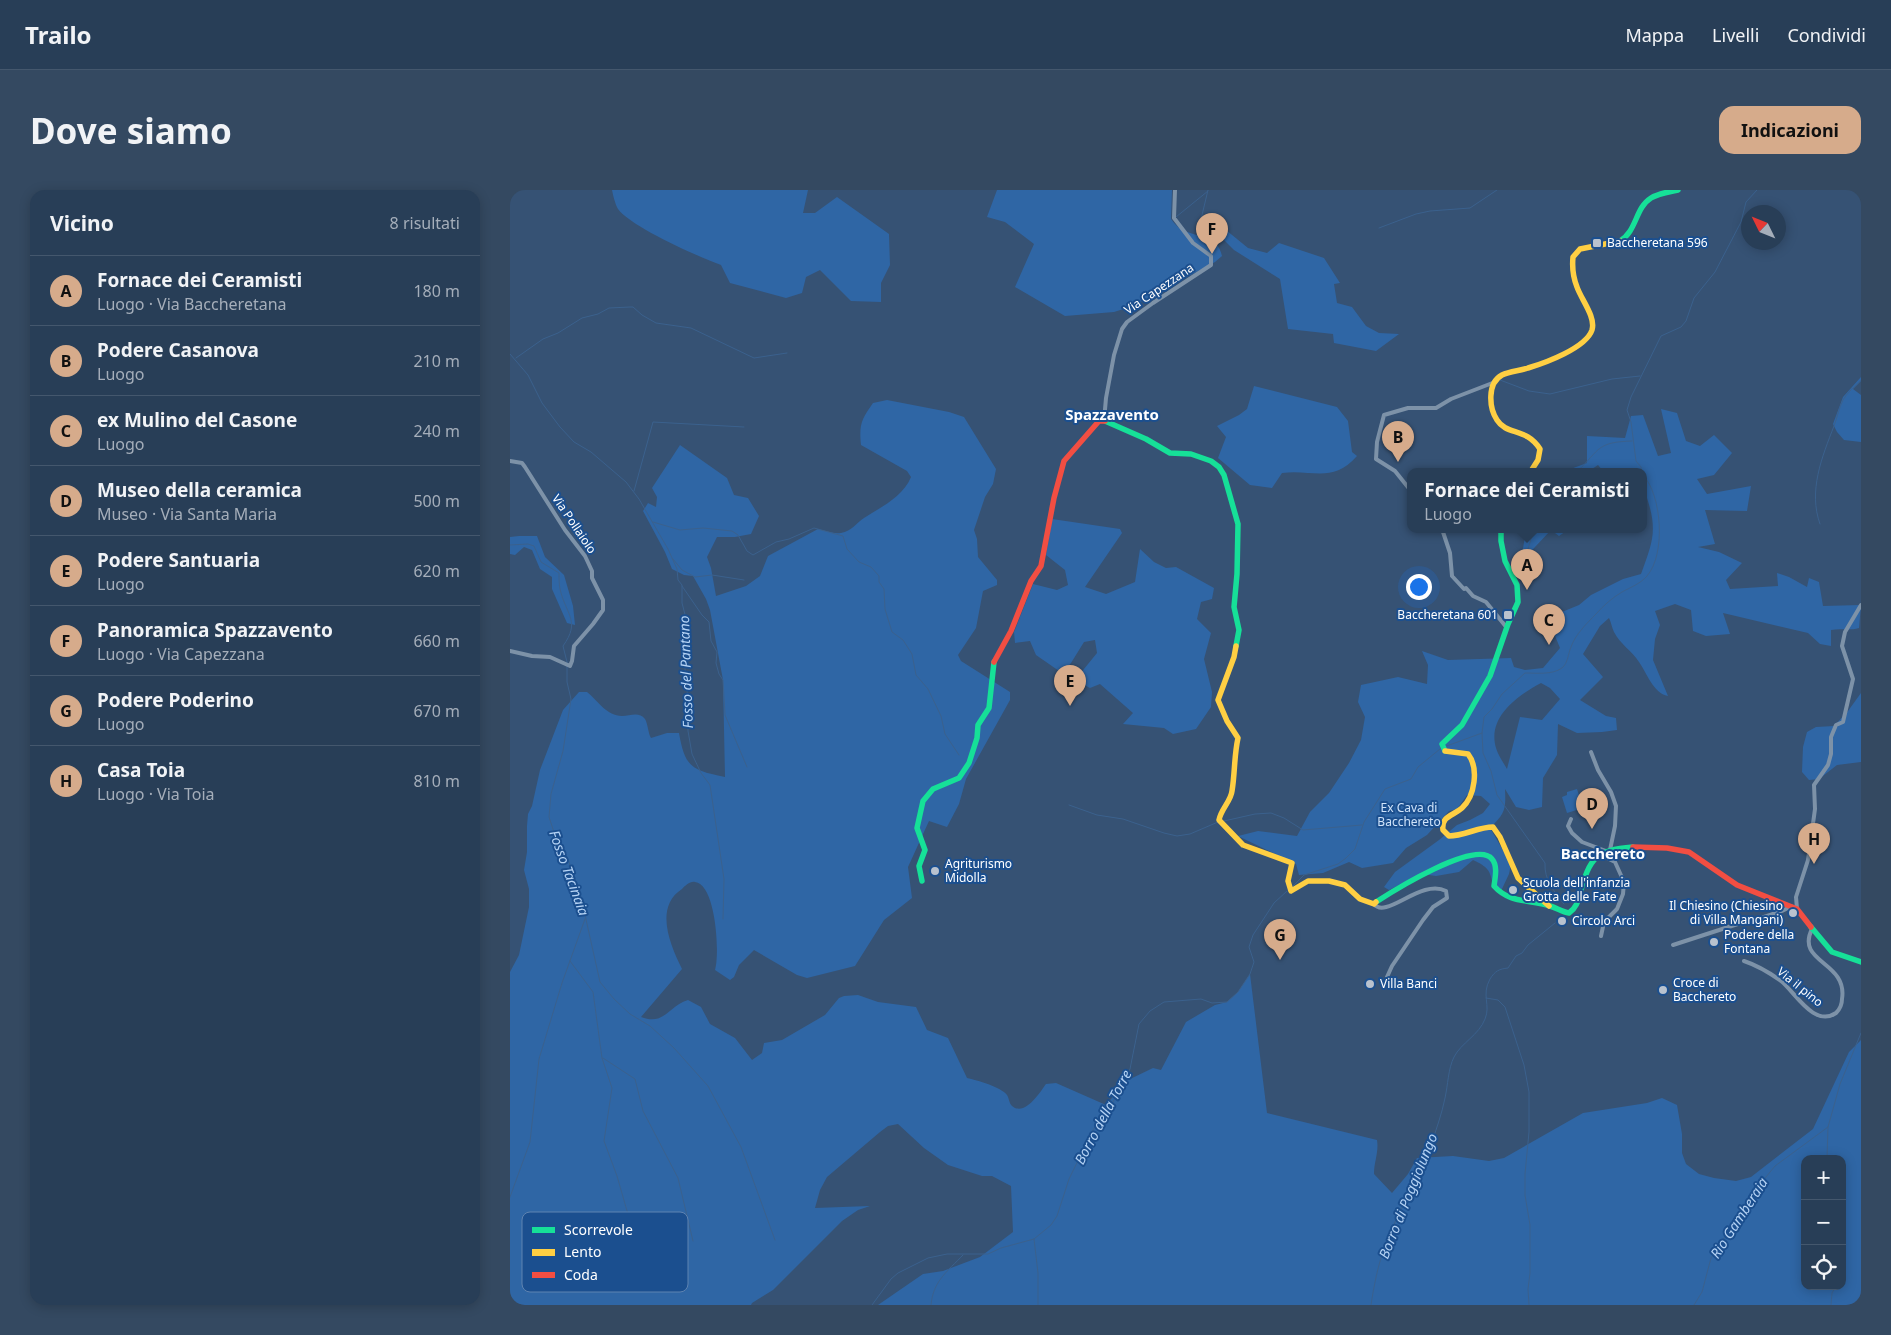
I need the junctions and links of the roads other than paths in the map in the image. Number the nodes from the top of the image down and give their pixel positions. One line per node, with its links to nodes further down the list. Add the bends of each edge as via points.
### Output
1 (1175, 190): 4 (street, Via Capezzana, via 1174,218 1193,243 1211,256 1211,265 1153,303 1122,329)
2 (1678, 190): 3 (street, via 1648,199 1624,239 1580,249 1573,258 1577,290 1592,323 1586,339 1550,360 1501,376)
3 (1494, 382): 6 (street, via 1491,398 1499,423 1503,428 1528,436 1540,449); 7 (street, via 1474,388 1436,408 1408,408 1384,415 1376,459 1395,471)
4 (1102, 421): 17 (street, via 1064,461 1041,566 1011,632 993,661 989,708 978,725 969,763 959,778 928,792 923,802 917,828 924,850 919,866); 18 (street, via 1170,453 1191,454 1211,461 1224,475 1238,524 1234,607 1239,630 1234,657 1218,700 1238,738 1232,793 1219,820 1243,845 1292,863 1288,883 1291,891 1309,880 1324,880 1346,886 1355,896)
5 (510, 461): 12 (street, Via Pollaiolo, via 522,463 585,556 603,600 603,610 574,646 568,666 550,657)
6 (1533, 468)
7 (1407, 486)
8 (1443, 533): 11 (street, via 1450,553 1452,576 1473,596 1486,602)
9 (1501, 533): 11 (street, via 1505,560 1518,591 1518,602)
10 (1861, 604): 20 (street, via 1845,632 1842,646 1853,679 1842,722 1836,725 1831,736 1828,765 1814,785 1808,860)
11 (1507, 628): 19 (street, via 1490,676 1462,725 1444,740 1442,748 1448,753 1469,755 1474,772 1469,800 1446,817 1443,830 1449,836 1465,836 1493,827 1506,847 1516,873)
12 (510, 651)
13 (1592, 752): 15 (street, via 1616,806 1615,826)
14 (1571, 819): 15 (street, via 1568,826 1572,834 1582,842)
15 (1608, 850): 16 (street); 20 (street, via 1640,847 1680,849 1737,885)
16 (1597, 856): 19 (street, via 1583,879 1573,912 1561,912); 22 (street, via 1615,862 1624,882 1617,909 1604,922)
17 (922, 882)
18 (1374, 904): 19 (street, via 1444,864 1483,853 1494,862 1496,890 1508,897); 26 (street, via 1387,907 1426,890 1441,888 1447,894 1447,898 1433,907 1418,927)
19 (1549, 906)
20 (1794, 908): 21 (street); 23 (street)
21 (1812, 929): 24 (street, Via il pino, via 1808,947 1835,972 1842,986 1841,1006 1830,1016 1812,1012 1781,981); 25 (street, via 1832,952)
22 (1601, 936)
23 (1673, 945)
24 (1744, 961)
25 (1861, 962)
26 (1386, 977)

